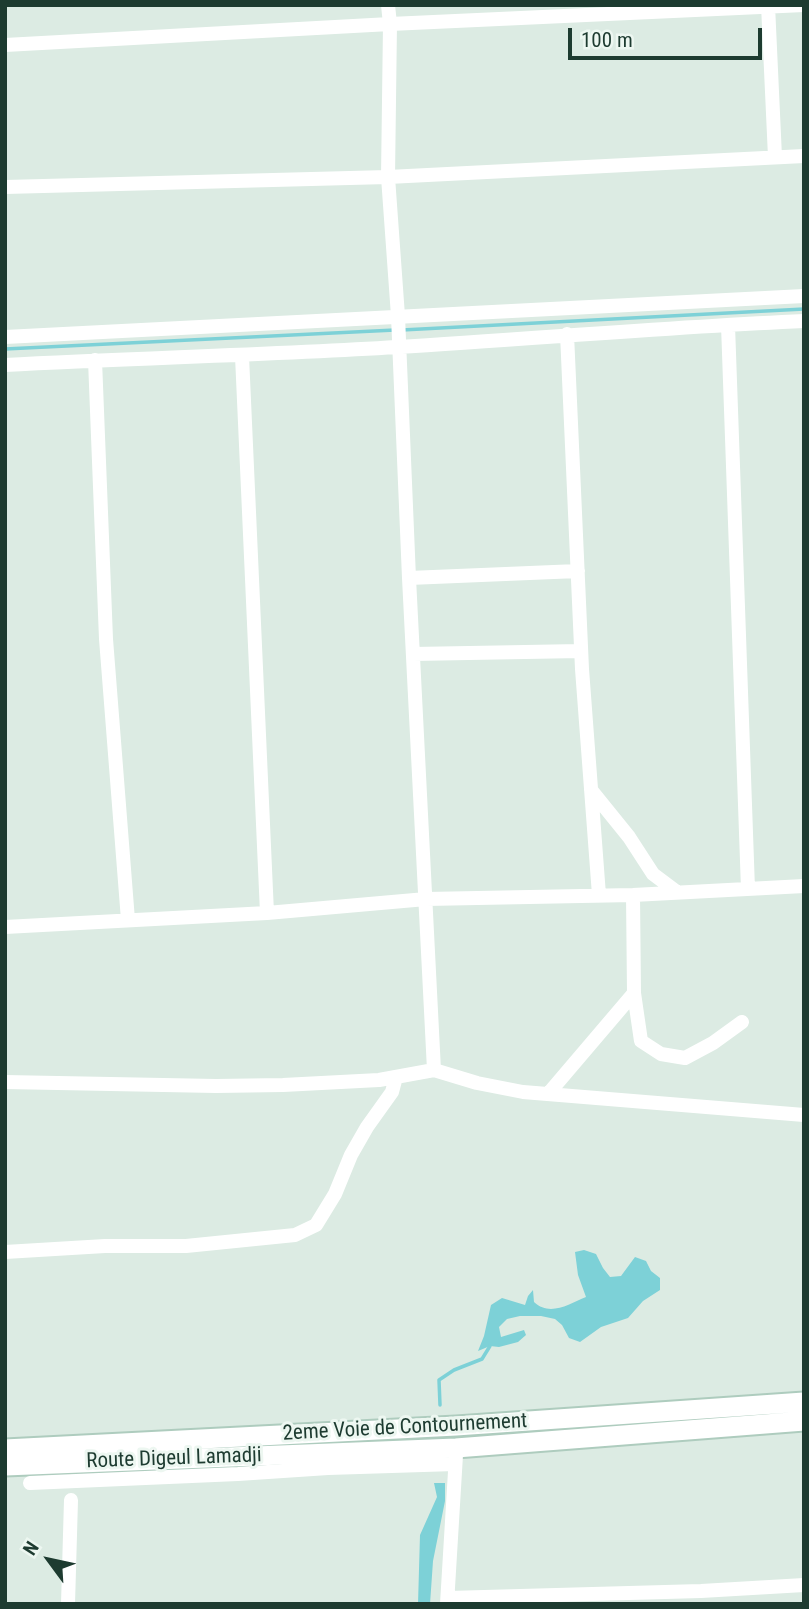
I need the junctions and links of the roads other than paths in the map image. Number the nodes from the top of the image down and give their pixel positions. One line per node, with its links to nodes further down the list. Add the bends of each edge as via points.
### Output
1 (388, 5): 4 (street)
2 (804, 5): 3 (street)
3 (768, 6): 4 (street); 7 (street)
4 (390, 24): 5 (street); 8 (street)
5 (5, 45)
6 (804, 156): 7 (street)
7 (775, 157): 8 (street)
8 (388, 177): 9 (street); 11 (street)
9 (5, 187)
10 (804, 296): 11 (street)
11 (398, 319): 15 (street); 16 (street)
12 (804, 321): 13 (street)
13 (728, 325): 14 (street); 26 (street)
14 (567, 334): 16 (street); 20 (street)
15 (5, 337)
16 (399, 343): 17 (street); 21 (street)
17 (242, 356): 18 (street); 31 (street)
18 (94, 360): 19 (street); 32 (street, via 106,639)
19 (5, 365)
20 (578, 570): 21 (street); 22 (street)
21 (409, 578): 23 (street)
22 (581, 650): 23 (street); 24 (street)
23 (413, 653): 30 (street)
24 (591, 790): 27 (street, via 653,874); 28 (street)
25 (804, 886): 26 (street)
26 (748, 889): 27 (street)
27 (677, 892): 29 (street)
28 (599, 895): 29 (street); 30 (street)
29 (633, 895): 34 (street)
30 (426, 899): 31 (street); 36 (street)
31 (267, 913): 32 (street)
32 (128, 920): 33 (street)
33 (5, 927)
34 (634, 993): 35 (street, via 641,1041 661,1054 685,1058); 39 (street)
35 (742, 1022)
36 (435, 1070): 37 (street); 39 (street, via 477,1083)
37 (396, 1077): 38 (street, via 216,1086); 41 (street, via 316,1225 295,1235 186,1246)
38 (5, 1082)
39 (548, 1094): 40 (street)
40 (804, 1115)
41 (5, 1252)
42 (804, 1402): 44 (main road, 2eme Voie de Contournement, via 456,1426)
43 (804, 1421): 45 (main road, Route Digeul Lamadji)
44 (5, 1449)
45 (456, 1456): 46 (main road, Route Digeul Lamadji); 47 (street, via 238,1474); 51 (street)
46 (5, 1466)
47 (30, 1483)
48 (71, 1500): 52 (street)
49 (804, 1585): 50 (street)
50 (702, 1597): 51 (street)
51 (448, 1601)
52 (68, 1604)

